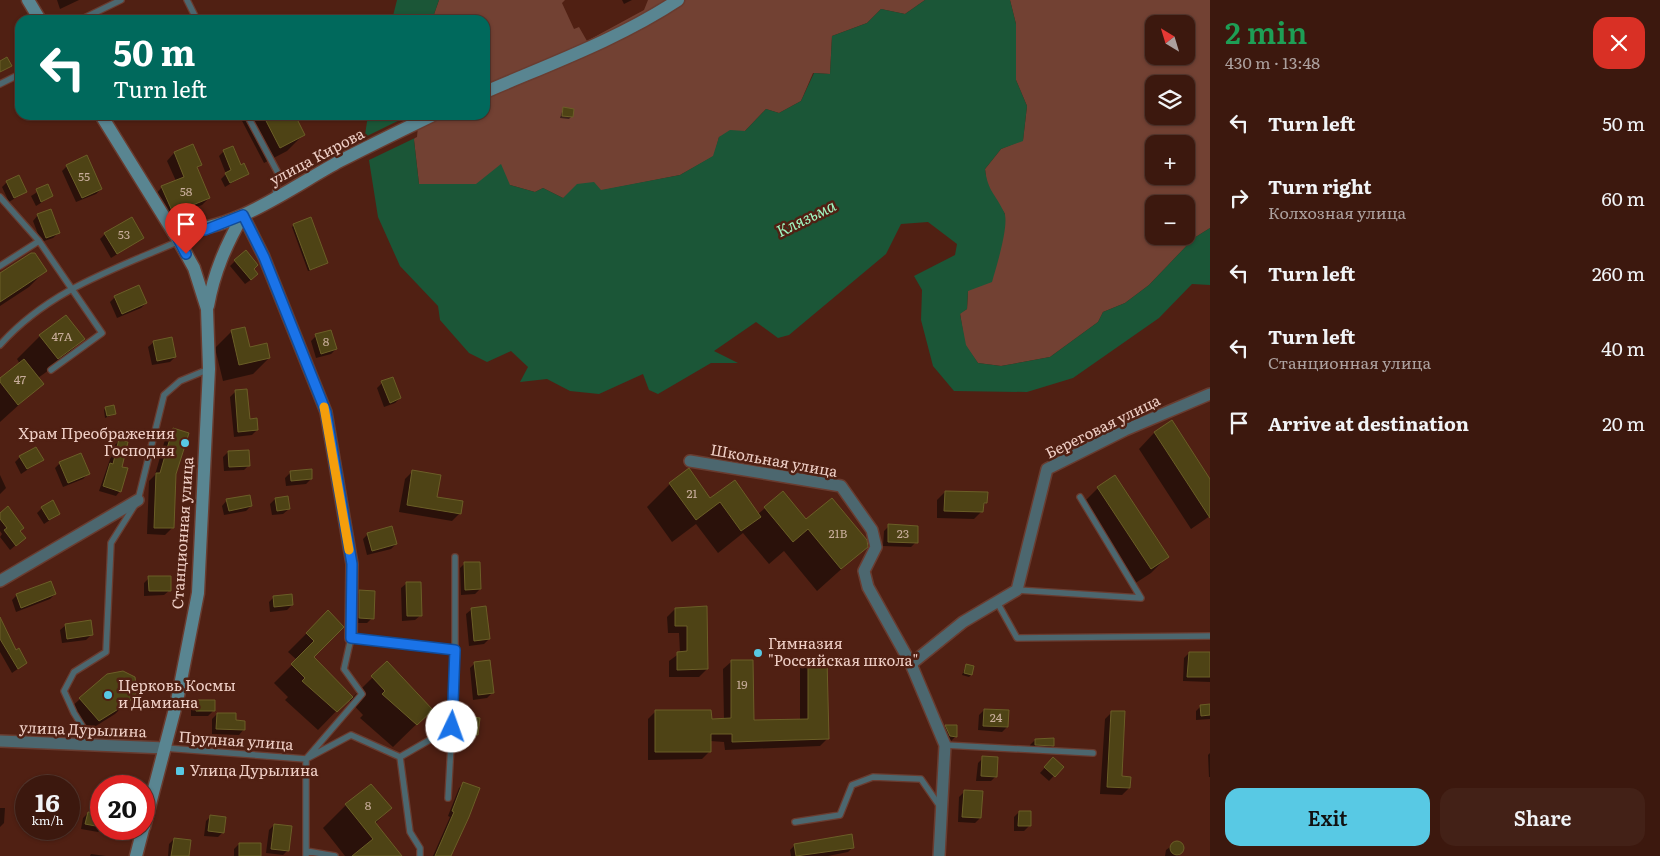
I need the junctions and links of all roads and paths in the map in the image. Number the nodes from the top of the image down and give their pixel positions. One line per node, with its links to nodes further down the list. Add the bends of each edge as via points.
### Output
1 (28, 0): 5 (main road)
2 (121, 0): 6 (lane)
3 (187, 0): 7 (lane)
4 (678, 0): 10 (main road, via 657,14 589,47)
5 (37, 15)
6 (90, 15)
7 (195, 15)
8 (15, 76): 9 (lane)
9 (0, 84)
10 (490, 90)
11 (103, 120): 17 (main road, Станционная улица)
12 (250, 120): 15 (lane, via 278,173)
13 (423, 120): 15 (main road, улица Кирова)
14 (0, 197): 18 (lane)
15 (275, 197): 16 (main road, улица Кирова)
16 (243, 215): 17 (main road, улица Кирова, via 205,230); 21 (main road, via 216,267); 34 (street, via 264,257 326,412 352,564)
17 (176, 236): 20 (lane); 21 (main road, Станционная улица, via 194,268)
18 (39, 241): 19 (lane); 20 (lane)
19 (0, 266)
20 (70, 288): 22 (lane, via 18,325); 23 (lane, via 102,333)
21 (207, 308): 24 (main road, Станционная улица)
22 (0, 345)
23 (51, 370)
24 (209, 370): 28 (lane, via 180,381 164,395); 41 (main road, Станционная улица, via 198,593 178,701)
25 (1210, 394): 31 (street, Береговая улица, via 1125,430 1048,469)
26 (690, 461): 36 (street, Школьная улица, via 841,486 872,530 876,547 864,571 868,588)
27 (1080, 497): 31 (lane, via 1140,598)
28 (138, 500): 30 (street); 39 (lane, via 111,543 106,652 74,672 64,691)
29 (455, 557): 35 (lane)
30 (0, 581)
31 (1017, 590): 32 (street)
32 (997, 602): 33 (lane, via 1017,638); 36 (street, via 963,622)
33 (1210, 636)
34 (351, 638): 35 (lane); 44 (lane, Прудная улица, via 344,669 362,694)
35 (455, 650): 37 (lane)
36 (911, 664): 40 (street, Школьная улица)
37 (452, 727): 43 (lane); 46 (lane)
38 (0, 741): 39 (street, улица Дурылина)
39 (94, 745): 41 (street, улица Дурылина)
40 (945, 745): 42 (lane); 47 (street, Школьная улица)
41 (165, 748): 44 (lane, Прудная улица); 45 (main road, Станционная улица)
42 (1093, 753)
43 (400, 757): 44 (lane, via 351,735); 53 (lane, via 410,832 420,848)
44 (306, 759): 50 (lane, Прудная улица)
45 (155, 784)
46 (448, 798)
47 (941, 808): 48 (lane, via 921,779 873,777 852,785 840,815); 54 (street, Школьная улица)
48 (795, 822)
49 (140, 840): 51 (main road, Станционная улица)
50 (306, 854): 52 (lane)
51 (136, 856)
52 (335, 856)
53 (420, 856)
54 (939, 856)

